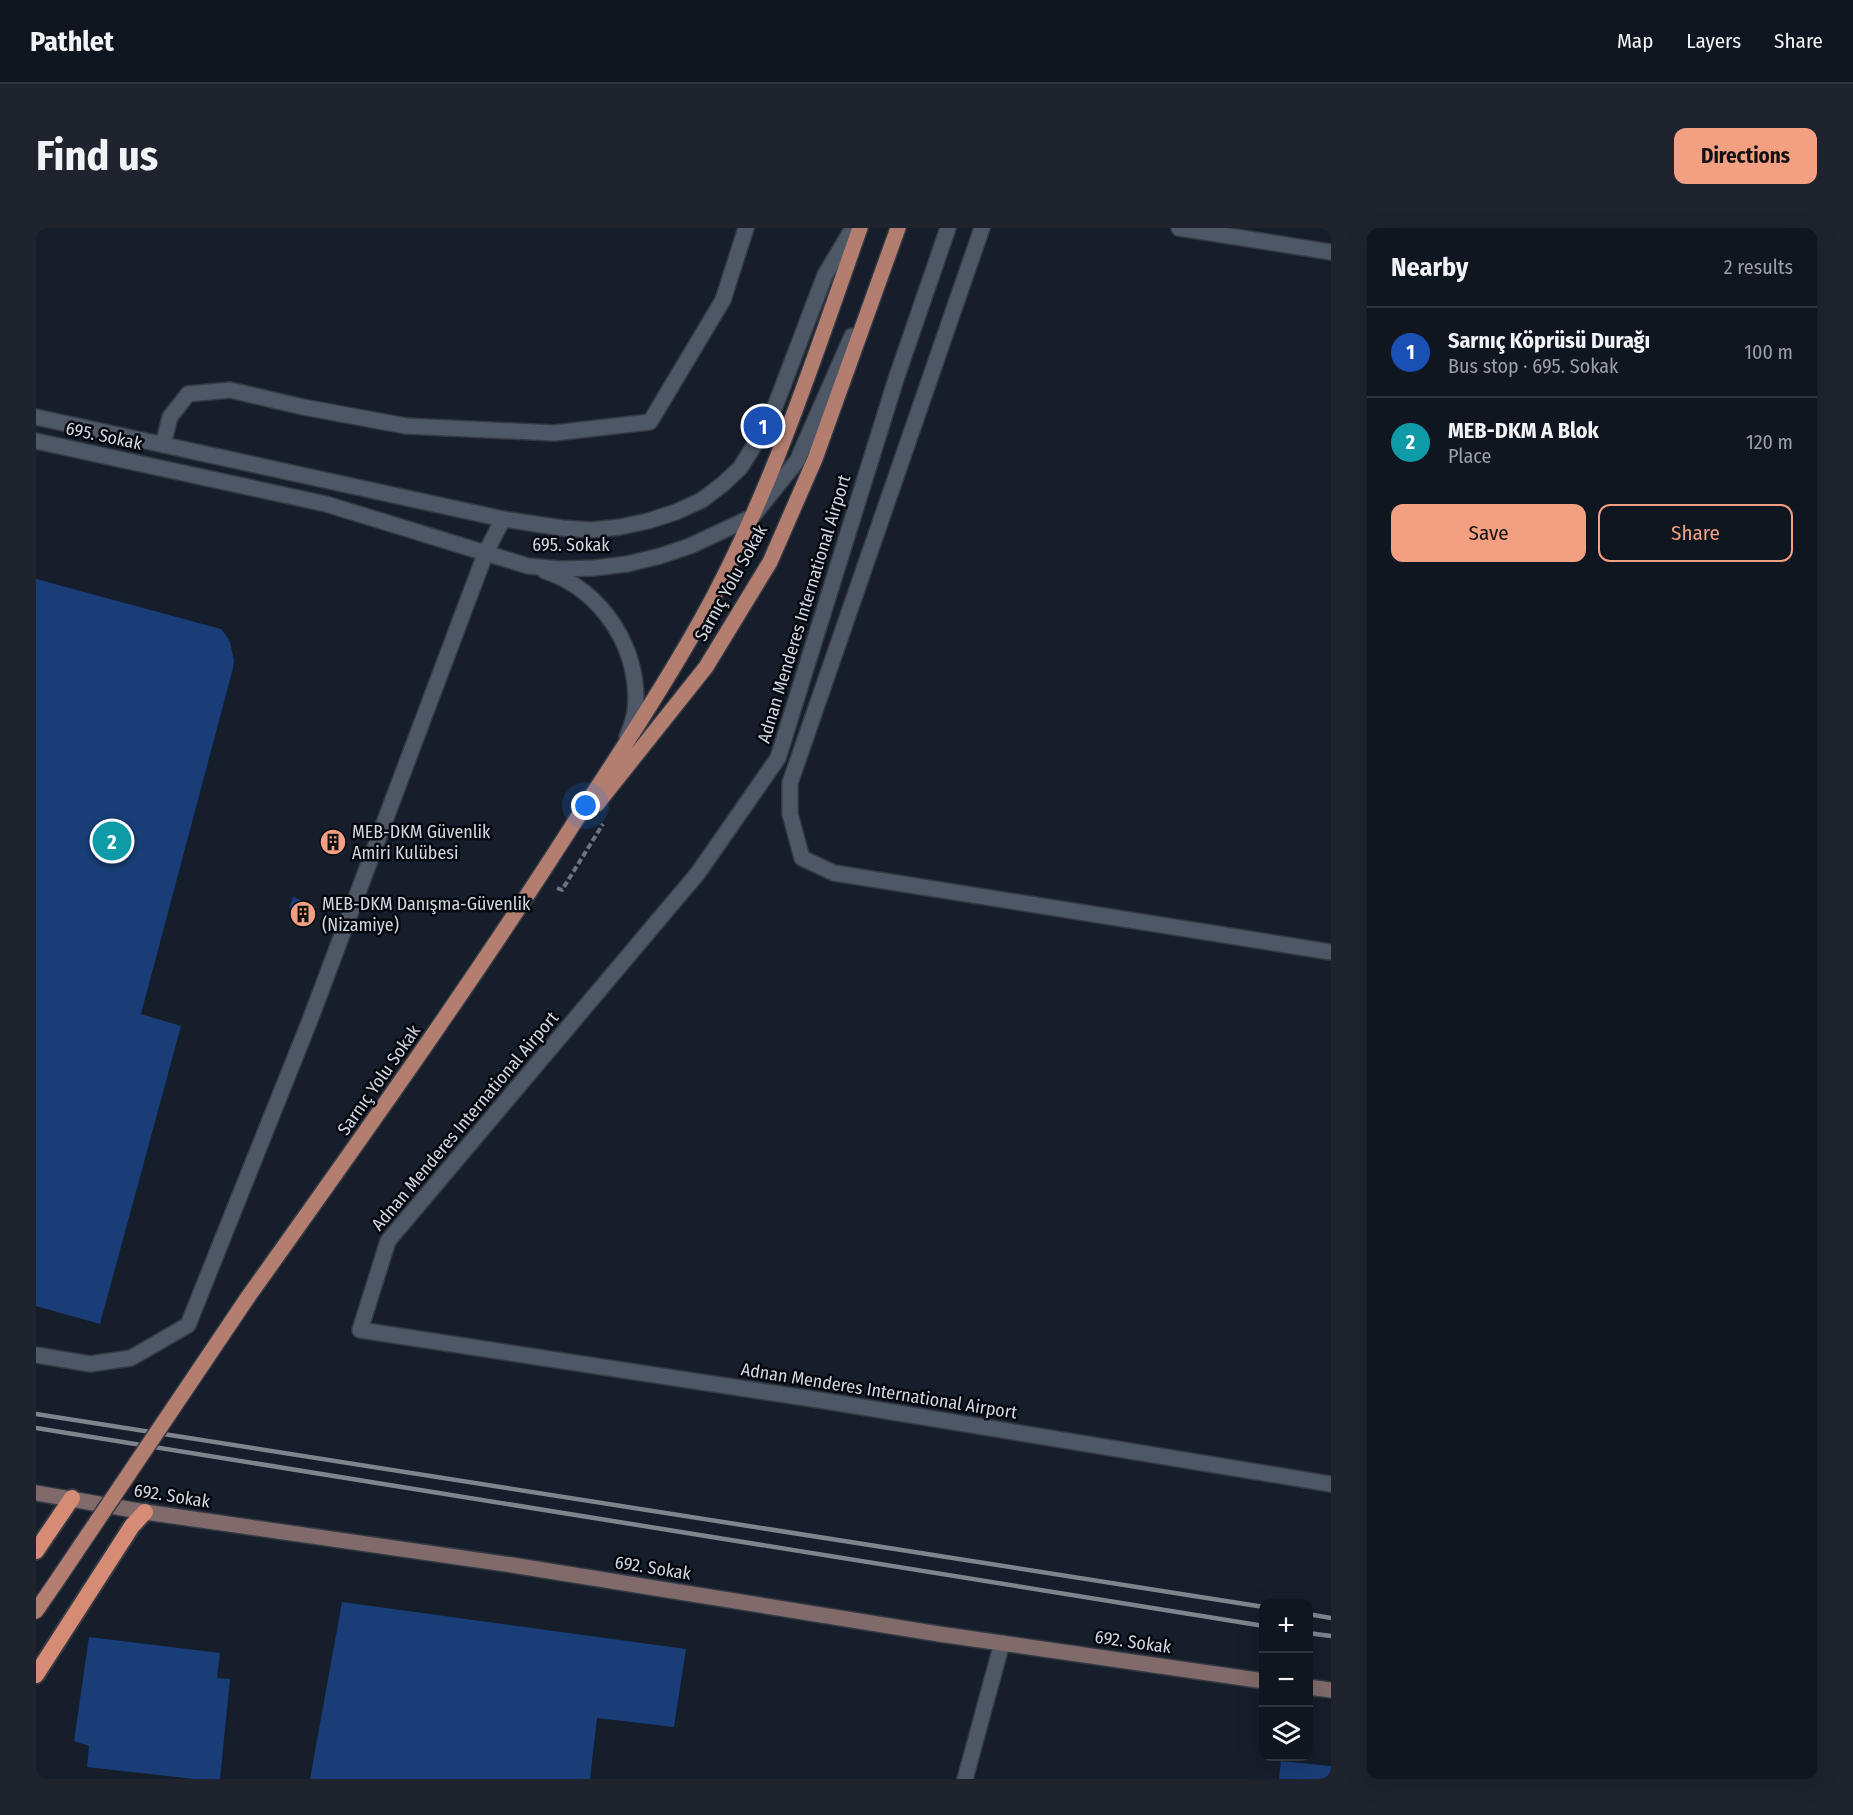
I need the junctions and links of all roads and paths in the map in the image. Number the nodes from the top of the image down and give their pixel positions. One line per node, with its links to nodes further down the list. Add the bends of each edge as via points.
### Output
1 (746, 228): 11 (street, via 723,300 650,422 554,433 406,426 230,390 188,394 171,417)
2 (854, 228): 13 (street, 695. Sokak, via 825,275 776,404 740,468 723,484 676,512 620,527 591,530)
3 (860, 228): 12 (main road, Sarnıç Yolu Sokak)
4 (898, 228): 12 (street, 695. Sokak, via 797,461); 17 (main road, Sarnıç Yolu Sokak, via 815,459 770,562 706,667)
5 (948, 228): 20 (street, Adnan Menderes International Airport, via 896,379 778,758 698,873 388,1241 360,1330)
6 (982, 228): 18 (street, via 790,783 790,814 802,858 834,873)
7 (1179, 228): 8 (street)
8 (1331, 252)
9 (36, 417): 11 (street, 695. Sokak)
10 (36, 441): 14 (street, 695. Sokak, via 326,504)
11 (163, 445): 13 (street, 695. Sokak)
12 (752, 516): 15 (street, 695. Sokak, via 690,546 638,561 594,568); 16 (main road, Sarnıç Yolu Sokak, via 701,619)
13 (503, 519): 14 (street)
14 (486, 552): 15 (street, 695. Sokak); 19 (street, via 310,1020 188,1325 131,1358 90,1364)
15 (528, 566): 16 (street, via 549,572 587,594 603,610 626,647 636,691 635,713)
16 (623, 748): 17 (main road, Sarnıç Yolu Sokak)
17 (537, 882): 25 (main road, Sarnıç Yolu Sokak, bridge, via 422,1053 248,1297)
18 (1331, 952)
19 (36, 1355)
20 (1331, 1484)
21 (36, 1493): 22 (main road, 692. Sokak)
22 (72, 1498): 23 (main road, 692. Sokak); 24 (highway)
23 (145, 1512): 26 (main road, 692. Sokak, via 512,1565); 27 (highway, via 132,1526)
24 (36, 1551)
25 (36, 1611)
26 (1002, 1643): 28 (main road, 692. Sokak); 31 (street)
27 (36, 1675)
28 (1259, 1680)
29 (1313, 1688): 30 (main road)
30 (1331, 1690)
31 (965, 1779)

